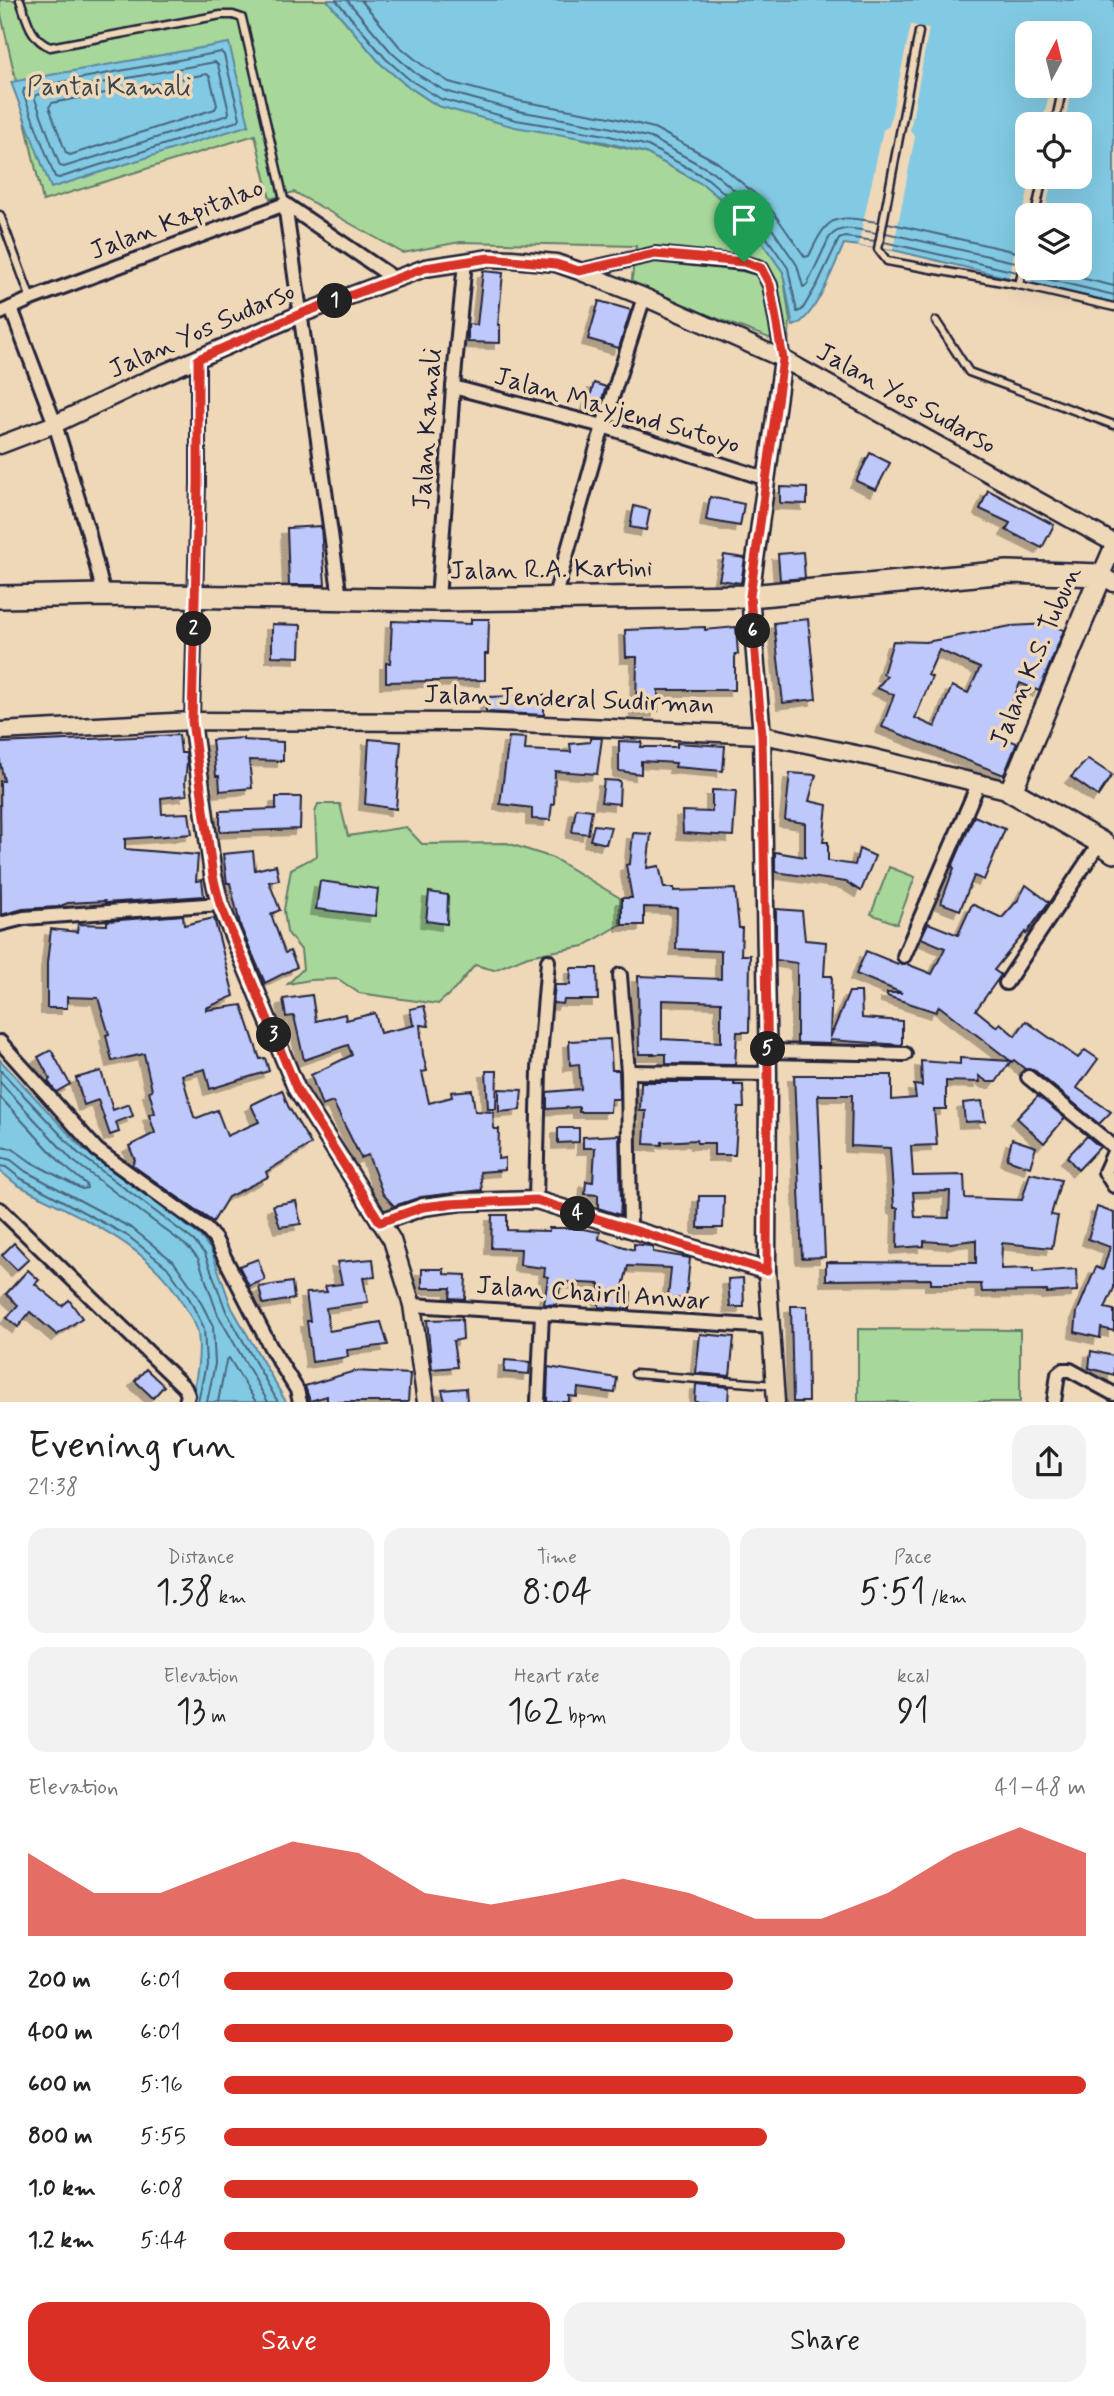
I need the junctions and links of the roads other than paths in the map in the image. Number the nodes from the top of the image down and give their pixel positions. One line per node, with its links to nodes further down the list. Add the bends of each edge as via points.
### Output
1 (20, 0): 3 (lane, via 33,35 50,47 221,15 242,18)
2 (919, 32): 9 (lane, via 877,249 887,261)
3 (285, 204): 7 (street, Jalan Kapitalao); 11 (street, Jalan Kapitalao); 14 (street)
4 (0, 215): 11 (lane)
5 (465, 262): 6 (main road, Jalan Yos Sudarso, via 512,259); 7 (main road, Jalan Yos Sudarso, via 425,268); 18 (street, Jalan Kamali)
6 (579, 271): 10 (main road, Jalan Yos Sudarso); 17 (street, via 655,254 744,262 761,268 770,285)
7 (395, 279): 14 (main road, Jalan Yos Sudarso)
8 (1020, 280): 9 (lane)
9 (1019, 285): 12 (lane)
10 (645, 297): 17 (main road, Jalan Yos Sudarso); 21 (street)
11 (31, 299): 13 (street, Jalan Kapitalao)
12 (1114, 307)
13 (5, 310): 19 (street)
14 (300, 314): 16 (main road, Jalan Yos Sudarso); 30 (street)
15 (936, 321): 20 (lane, via 969,372)
16 (198, 359): 19 (main road, Jalan Yos Sudarso); 29 (street)
17 (783, 359): 23 (main road); 24 (main road, Jalan Yos Sudarso)
18 (453, 387): 21 (street, Jalan Mayjend Sutoyo); 32 (street, Jalan Kamali)
19 (55, 424): 22 (main road, Jalan Yos Sudarso); 26 (street)
20 (1114, 425)
21 (603, 426): 23 (street, Jalan Mayjend Sutoyo); 31 (street)
22 (0, 445)
23 (767, 479): 27 (main road)
24 (1114, 544): 25 (main road, Jalan K.S. Tubun)
25 (1107, 579): 27 (highway, Jalan R.A. Kartini, via 1007,572); 37 (highway, Jalan K.S. Tubun)
26 (104, 596): 28 (highway, Jalan R.A. Kartini); 29 (highway, Jalan R.A. Kartini)
27 (750, 596): 31 (highway, Jalan R.A. Kartini); 35 (main road)
28 (0, 597)
29 (195, 597): 30 (highway, Jalan R.A. Kartini); 33 (street)
30 (340, 598): 32 (highway, Jalan R.A. Kartini)
31 (554, 599): 32 (highway, Jalan R.A. Kartini)
32 (438, 600)
33 (192, 721): 34 (main road, Jalan Jenderal Sudirman); 35 (main road, Jalan Jenderal Sudirman, via 477,722); 39 (main road)
34 (0, 731)
35 (762, 735): 36 (main road, Jalan Jenderal Sudirman); 46 (main road)
36 (979, 782): 37 (main road, Jalan Jenderal Sudirman); 41 (street)
37 (1011, 791): 38 (highway, Jalan Jenderal Sudirman)
38 (1107, 847): 44 (street)
39 (220, 904): 40 (street, via 24,918); 56 (main road, via 297,1090)
40 (0, 924)
41 (904, 956)
42 (548, 961): 54 (street, via 538,1069)
43 (620, 975): 48 (street)
44 (1006, 983)
45 (0, 1042): 66 (street, via 97,1150 215,1239)
46 (768, 1052): 47 (street); 49 (main road)
47 (905, 1054)
48 (628, 1072): 49 (street); 57 (street)
49 (768, 1074): 58 (main road)
50 (1028, 1077): 51 (street)
51 (1114, 1147)
52 (1114, 1153): 53 (street, via 1105,1172)
53 (1114, 1186)
54 (536, 1200): 56 (main road, via 423,1207); 57 (main road)
55 (0, 1209): 65 (street, via 185,1388)
56 (380, 1222): 59 (main road, via 392,1240)
57 (630, 1230): 58 (main road)
58 (767, 1271): 61 (main road)
59 (412, 1305): 60 (street, Jalan Chairil Anwar); 67 (main road)
60 (542, 1314): 61 (street, Jalan Chairil Anwar); 68 (street)
61 (772, 1327): 63 (main road)
62 (635, 1374): 63 (lane)
63 (776, 1394)
64 (1114, 1394): 69 (street, via 1063,1370 1058,1374)
65 (186, 1402)
66 (300, 1402)
67 (426, 1402)
68 (538, 1402)
69 (1054, 1402)

